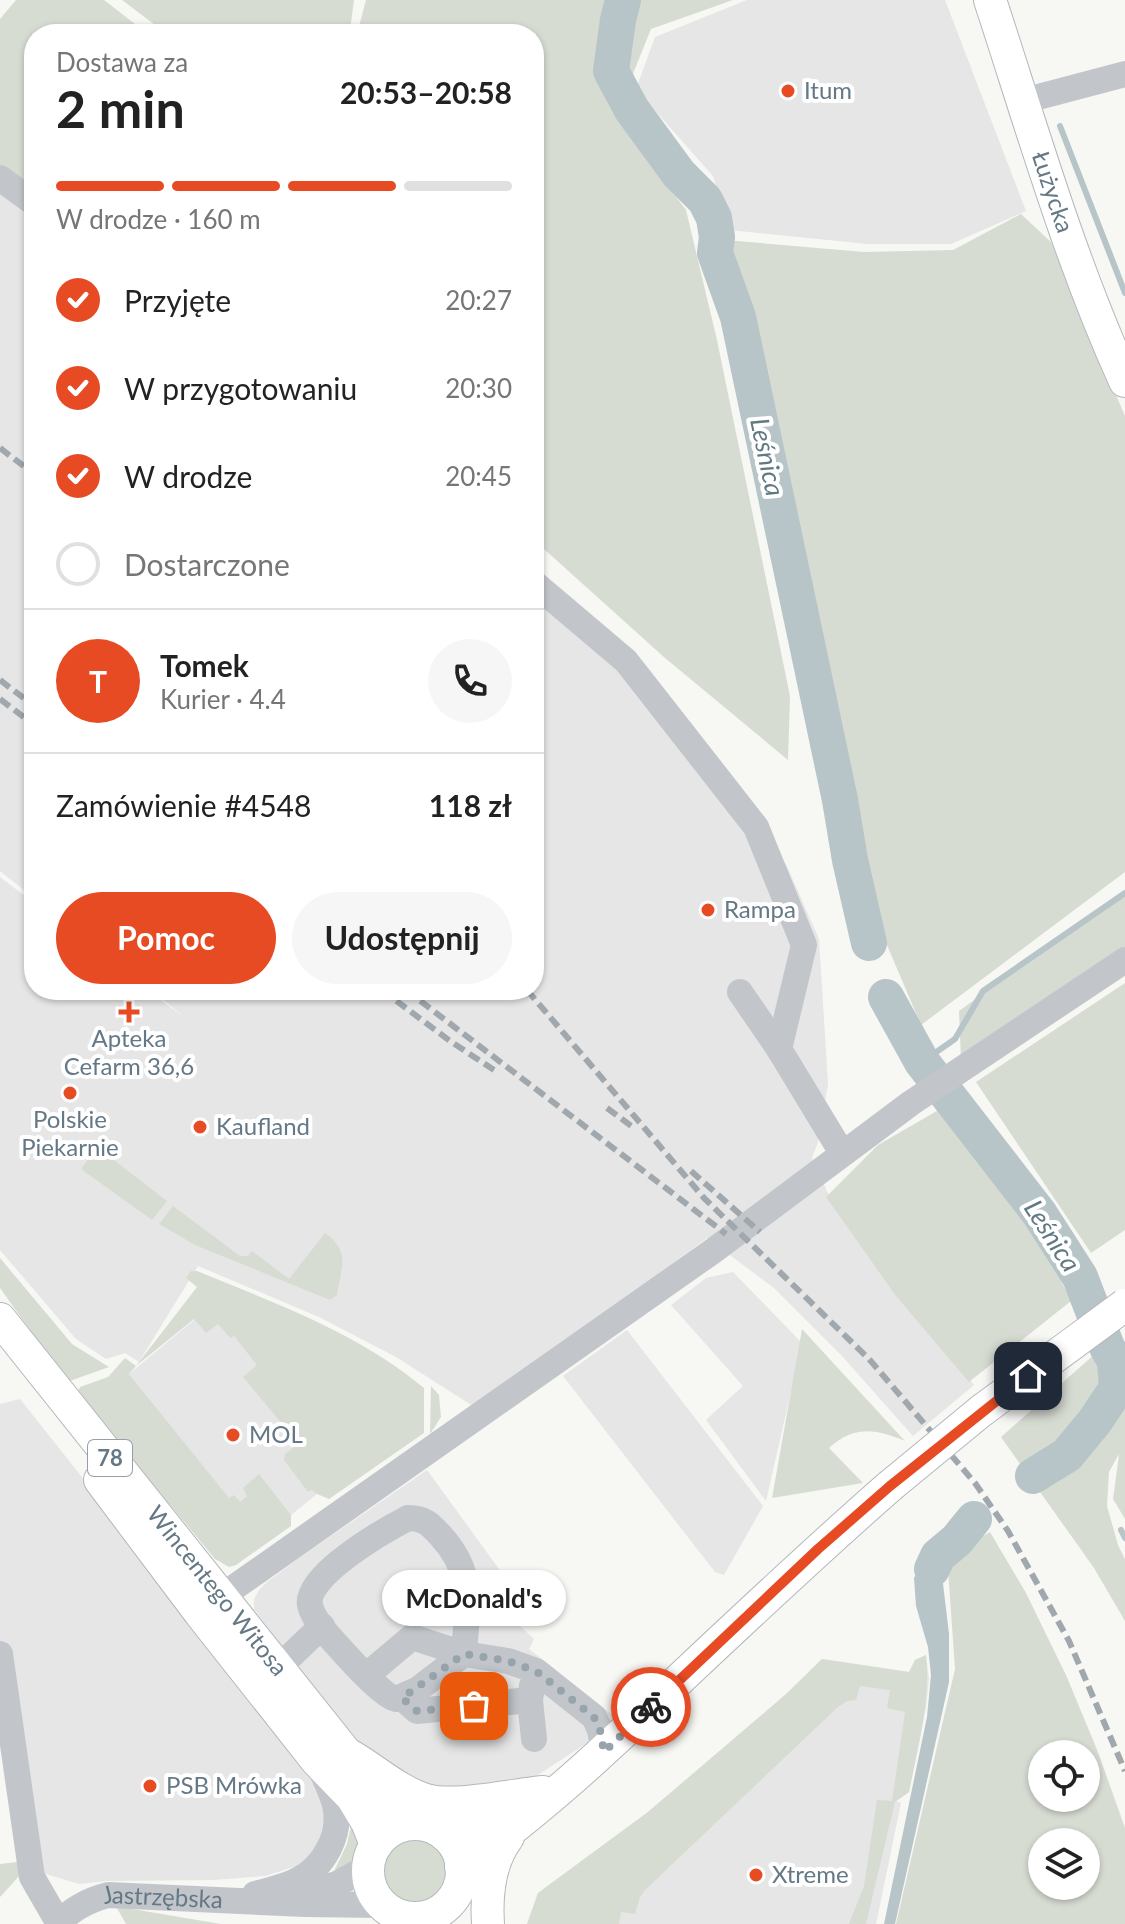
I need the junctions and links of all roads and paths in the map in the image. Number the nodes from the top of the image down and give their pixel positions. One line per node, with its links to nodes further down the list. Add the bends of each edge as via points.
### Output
1 (990, 0): 3 (main road, Łużycka)
2 (1125, 74): 3 (street)
3 (1023, 101): 6 (main road, Łużycka, via 1099,325)
4 (0, 178): 5 (street)
5 (24, 196)
6 (1125, 381)
7 (544, 591): 10 (street, via 626,661 756,827 804,945)
8 (1125, 960): 11 (street)
9 (740, 992): 10 (street)
10 (779, 1049): 11 (street)
11 (842, 1153): 15 (street, via 713,1251)
12 (1125, 1305): 27 (main road, bridge, via 890,1486)
13 (0, 1319): 17 (main road, Wincentego Witosa / 78)
14 (0, 1351): 28 (main road, Wincentego Witosa / 78, via 200,1613)
15 (319, 1528): 16 (street); 17 (street)
16 (345, 1559): 18 (street, via 312,1589 310,1606); 20 (street, via 408,1518 428,1522 459,1558 469,1587)
17 (222, 1596): 21 (main road, Wincentego Witosa / 78)
18 (322, 1626): 21 (street); 23 (street)
19 (0, 1654): 39 (street, via 32,1877)
20 (464, 1654): 22 (street); 23 (street, via 412,1637); 24 (street)
21 (279, 1667): 28 (main road, Wincentego Witosa / 78)
22 (536, 1671): 25 (street); 27 (street, via 594,1717)
23 (367, 1675): 24 (street, via 391,1698)
24 (402, 1698): 25 (street, via 417,1711)
25 (530, 1700): 26 (street)
26 (534, 1739)
27 (604, 1752): 29 (main road)
28 (332, 1757): 29 (main road, via 426,1800 450,1802); 30 (main road, Wincentego Witosa / 78); 33 (main road, Wincentego Witosa / 78, via 367,1822); 35 (street, via 336,1811 326,1855 298,1880)
29 (556, 1787): 31 (main road); 32 (main road)
30 (403, 1825): 32 (main road, via 427,1825); 33 (main road, via 389,1832)
31 (512, 1832): 34 (main road); 40 (main road, via 493,1861)
32 (445, 1835): 34 (main road, via 455,1848)
33 (372, 1856): 36 (street, Jastrzębska, via 337,1884); 37 (main road, 78, via 369,1884)
34 (458, 1896): 38 (main road)
35 (233, 1901): 36 (street, Jastrzębska); 39 (street, Jastrzębska, via 108,1895 93,1898)
36 (276, 1902): 37 (street, Jastrzębska)
37 (381, 1915): 38 (main road)
38 (426, 1921)
39 (57, 1923)
40 (488, 1924)

